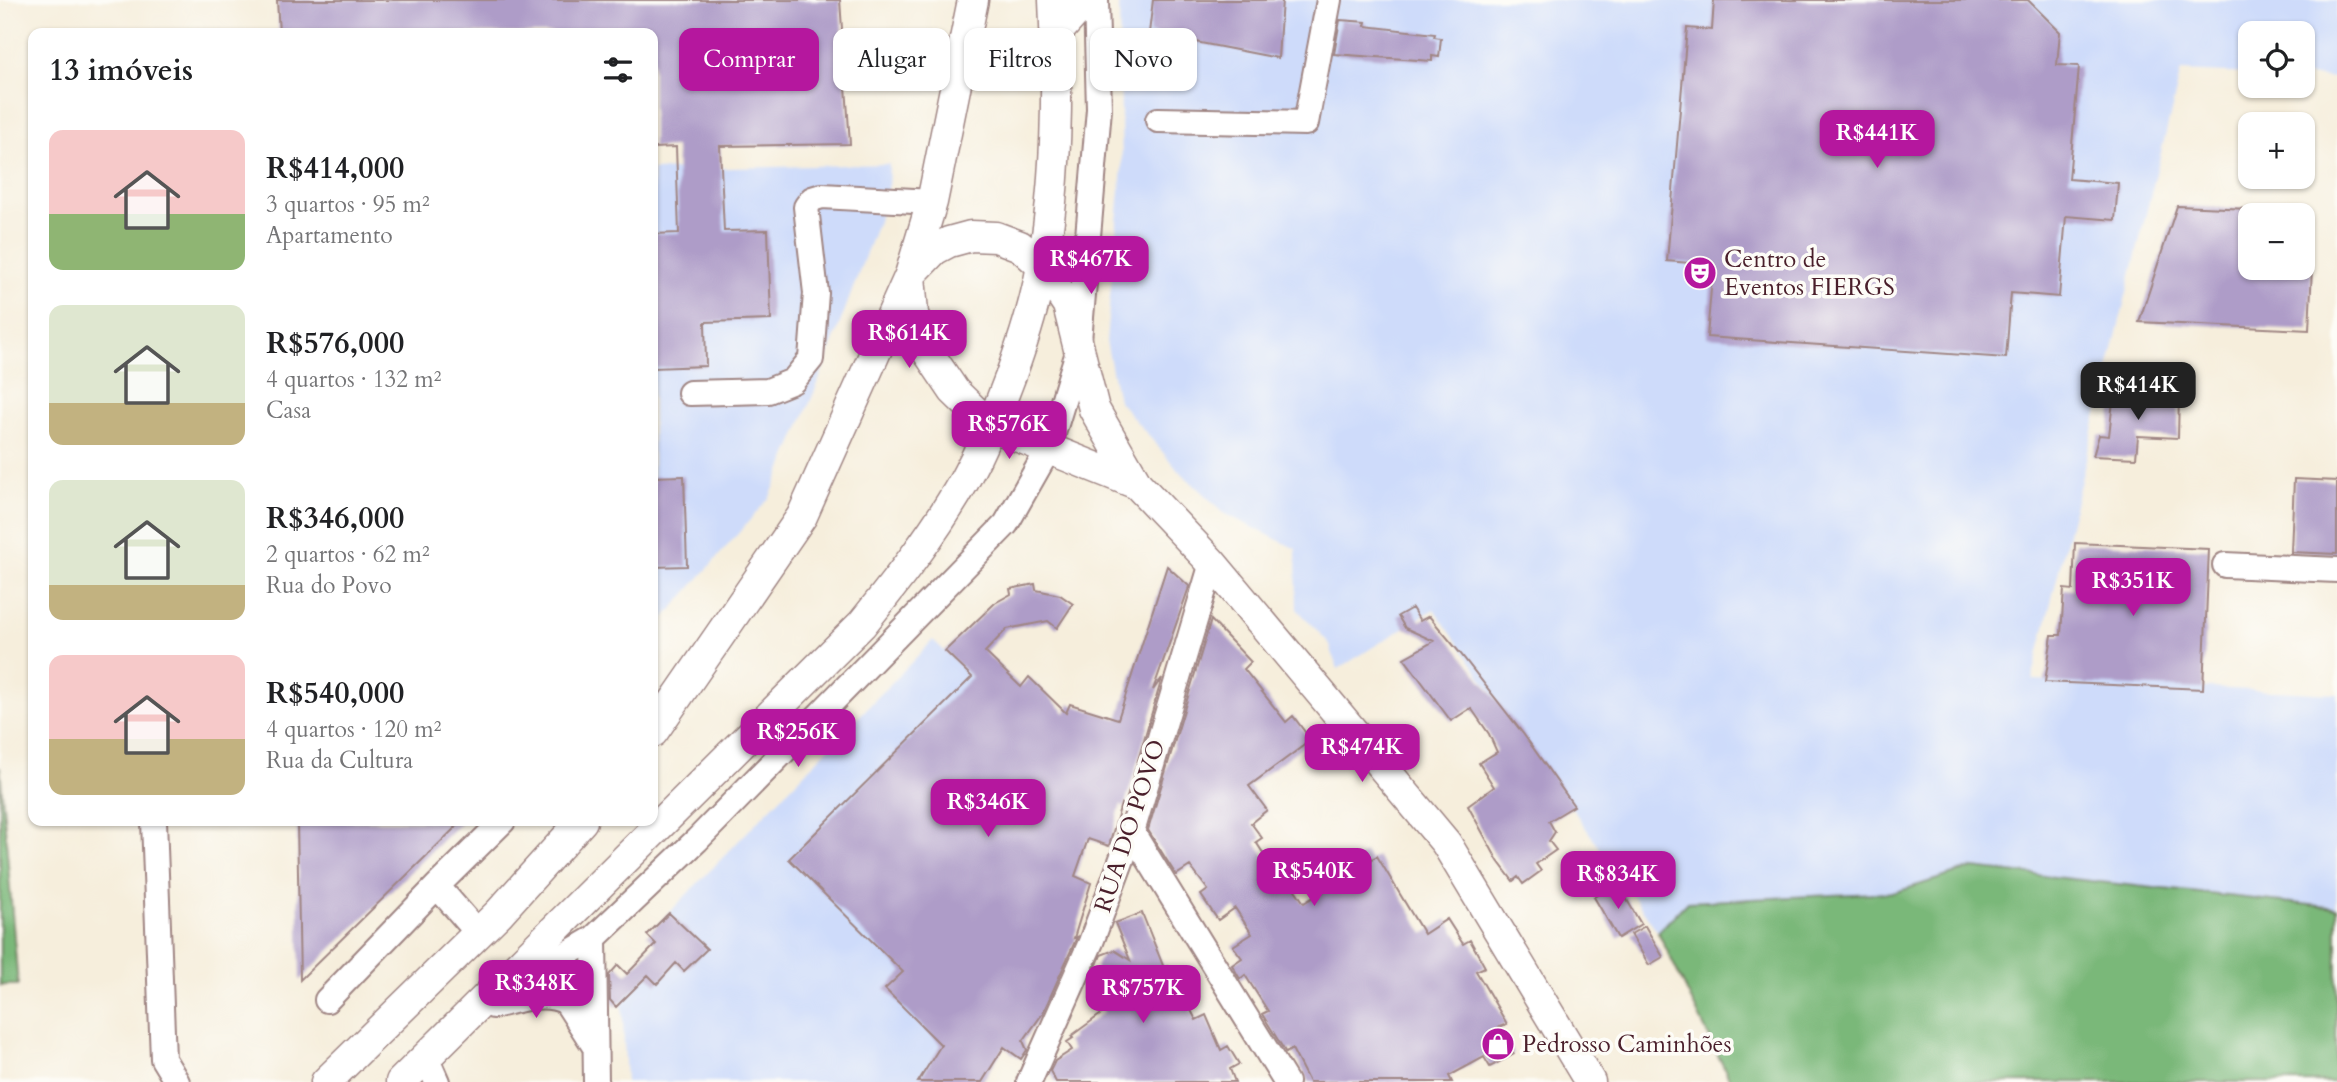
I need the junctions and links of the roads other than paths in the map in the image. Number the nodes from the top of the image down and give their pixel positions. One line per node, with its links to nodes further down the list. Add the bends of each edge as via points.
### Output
1 (973, 0): 10 (main road)
2 (1054, 0): 6 (main road)
3 (1086, 0): 7 (main road)
4 (1096, 0): 13 (street, via 1099,110)
5 (1329, 0): 9 (street, via 1306,123)
6 (1055, 28)
7 (1061, 28)
8 (1056, 91): 11 (main road)
9 (1158, 120)
10 (932, 202): 12 (main road); 14 (street, via 812,199 806,207 816,293 811,359 793,381 768,391)
11 (1042, 266): 12 (main road, via 1020,246 996,237 971,236 934,250); 13 (main road, via 1068,305); 15 (main road)
12 (910, 275): 15 (main road, via 913,314 927,351 954,391); 21 (main road, via 802,516)
13 (1078, 352): 16 (street); 17 (main road, via 1094,409)
14 (690, 393)
15 (989, 425): 16 (main road); 26 (main road, via 965,479 933,531 862,624)
16 (1048, 450): 17 (main road); 30 (street, via 1006,524 697,840)
17 (1137, 484): 18 (main road)
18 (1212, 563): 27 (street, RUA DO POVO); 41 (main road, via 1446,843)
19 (2225, 565): 20 (street)
20 (2337, 570)
21 (658, 723)
22 (154, 826): 36 (street, via 163,1059)
23 (498, 826): 28 (street)
24 (577, 826): 29 (main road)
25 (658, 826): 32 (main road)
26 (658, 826)
27 (1132, 832): 35 (street, RUA DO POVO); 40 (street)
28 (437, 886): 29 (street); 31 (street)
29 (478, 933): 37 (main road)
30 (594, 938): 32 (street); 33 (street)
31 (327, 1000)
32 (471, 1011): 33 (street, via 543,995 558,998 566,1002); 34 (main road)
33 (595, 1047): 39 (street)
34 (431, 1070): 38 (main road)
35 (1035, 1079)
36 (177, 1082)
37 (326, 1082)
38 (401, 1082)
39 (596, 1082)
40 (1286, 1082)
41 (1590, 1082)

